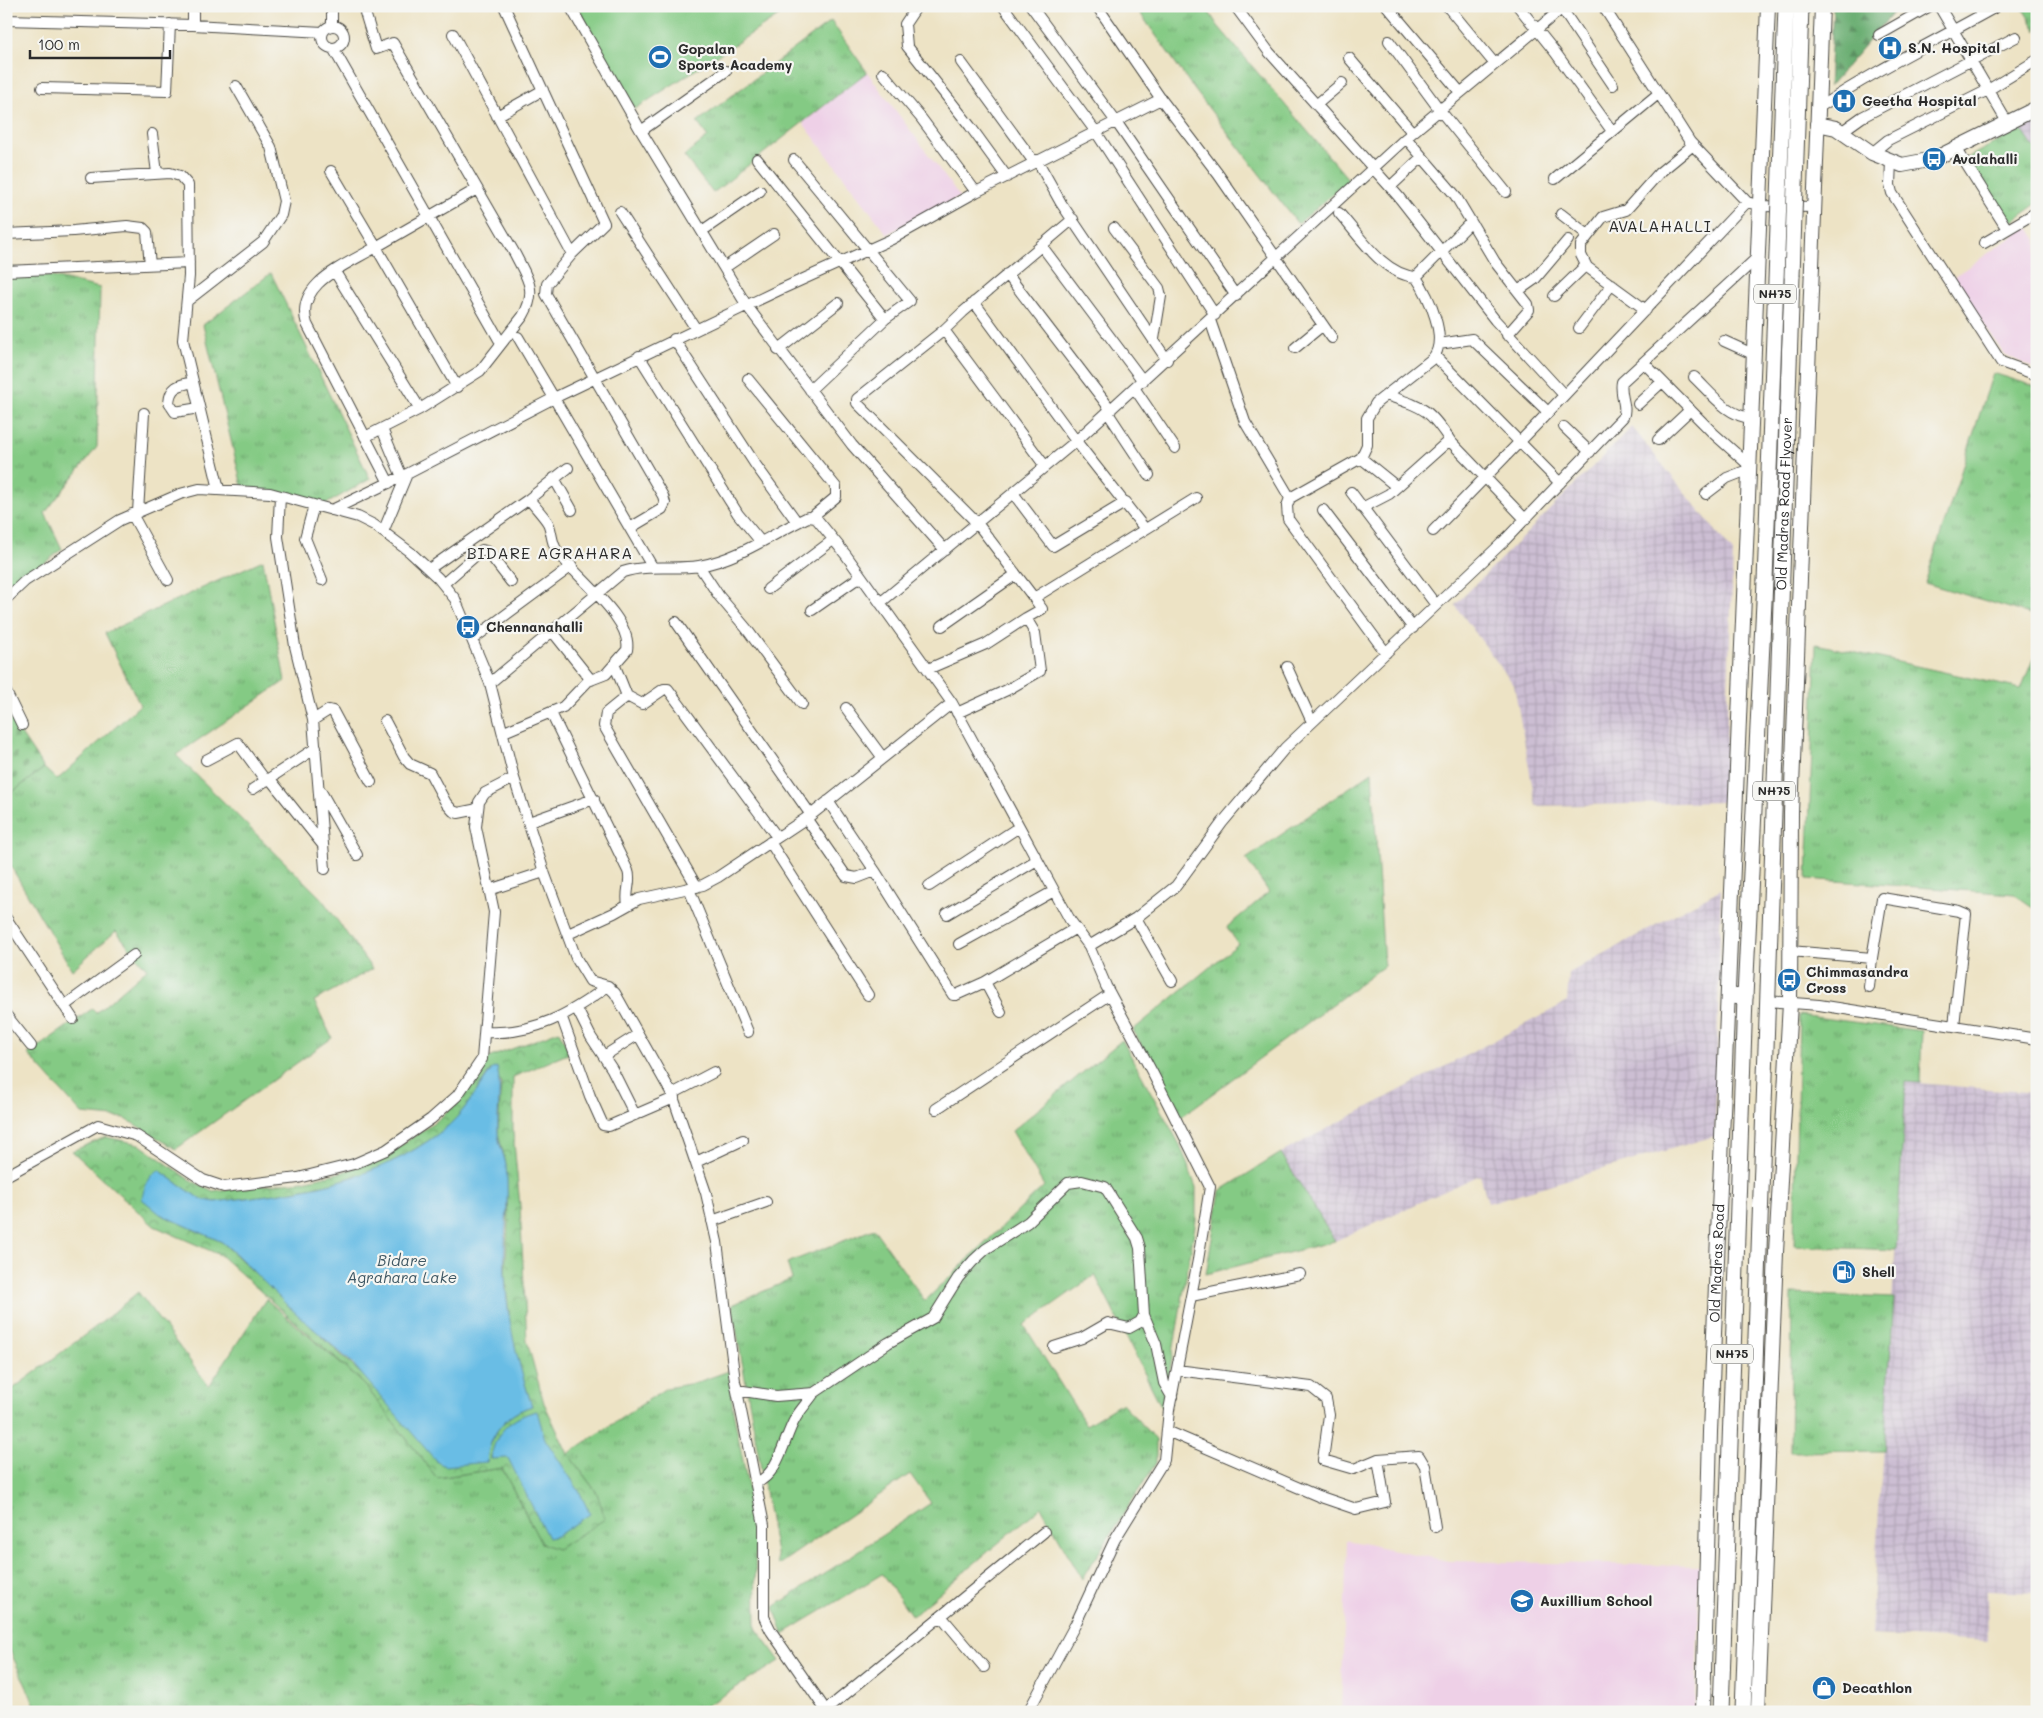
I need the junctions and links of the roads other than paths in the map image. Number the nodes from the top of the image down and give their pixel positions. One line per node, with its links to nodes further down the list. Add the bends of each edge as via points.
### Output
1 (193, 6): 25 (street)
2 (332, 6): 26 (street)
3 (362, 6): 80 (street, via 376,49 393,43)
4 (504, 6): 46 (street)
5 (570, 6): 59 (street)
6 (917, 6): 76 (street, via 905,24 906,46)
7 (1003, 6): 61 (street)
8 (1032, 6): 56 (street)
9 (1096, 6): 50 (street)
10 (1235, 6): 51 (street)
11 (1447, 6): 39 (street)
12 (1518, 6): 27 (street)
13 (1603, 6): 49 (street)
14 (1768, 6): 84 (main road, Old Madras Road)
15 (1786, 6): 299 (highway, Old Madras Road Flyover / NH75, bridge, via 1759,745)
16 (1801, 6): 300 (highway, Old Madras Road Flyover / NH75, bridge)
17 (1822, 6): 52 (main road)
18 (1930, 6): 31 (street)
19 (1939, 6): 28 (street)
20 (1391, 7): 48 (street)
21 (1564, 7): 27 (street); 43 (street)
22 (1994, 8): 28 (street)
23 (6, 20): 24 (street)
24 (170, 24): 25 (street); 45 (street, via 167,91)
25 (193, 25): 29 (street)
26 (332, 25): 29 (street); 34 (street, via 342,29 345,36 340,46)
27 (1536, 28): 39 (street); 60 (street)
28 (1953, 31): 38 (street); 52 (street, via 1863,79)
29 (323, 32): 34 (street, via 323,43)
30 (453, 34): 55 (street)
31 (1879, 35)
32 (2016, 37): 38 (street)
33 (1389, 41): 54 (street)
34 (333, 48): 90 (street)
35 (1349, 58): 64 (street)
36 (2037, 60): 47 (street)
37 (961, 62): 71 (street)
38 (1971, 62): 47 (street); 62 (street, via 1862,117)
39 (1494, 63): 48 (street)
40 (726, 71): 59 (street)
41 (883, 73): 82 (street)
42 (1342, 82): 51 (street)
43 (1613, 85)
44 (236, 86): 122 (street, via 271,147 284,201 281,215 263,242)
45 (42, 88)
46 (543, 90): 55 (street); 105 (street, via 604,222)
47 (1988, 90): 57 (street); 67 (street, via 1888,140)
48 (1460, 92): 54 (street)
49 (1658, 94): 60 (street); 65 (street)
50 (1161, 99): 56 (street); 107 (street, via 1218,174)
51 (1316, 105): 73 (street)
52 (1818, 108): 58 (main road)
53 (2037, 108): 57 (main road)
54 (1439, 109): 64 (street); 83 (street)
55 (497, 116): 105 (street)
56 (1116, 122): 61 (street); 120 (street)
57 (2007, 122): 66 (main road)
58 (1817, 124): 62 (main road); 85 (main road)
59 (641, 131): 95 (street)
60 (1612, 131): 78 (street)
61 (1096, 132): 71 (street); 127 (street)
62 (1841, 132): 67 (main road)
63 (152, 134): 75 (street)
64 (1409, 135): 68 (street); 73 (street)
65 (1693, 145): 84 (street); 98 (street, via 1659,173 1626,210 1603,217)
66 (1956, 148): 72 (main road, via 1934,158 1902,166); 94 (street)
67 (1872, 153): 72 (main road)
68 (1422, 157): 79 (street); 92 (street, via 1455,195)
69 (757, 159): 109 (street)
70 (794, 160): 103 (street)
71 (1036, 161): 76 (street); 91 (street)
72 (1891, 161): 148 (street, via 1892,192 2001,362)
73 (1372, 168): 79 (street); 107 (street)
74 (332, 171): 102 (street)
75 (157, 173): 77 (street); 108 (street, via 180,176 188,185)
76 (1006, 177): 82 (street)
77 (91, 178)
78 (1556, 179)
79 (1390, 187): 104 (street)
80 (477, 189): 90 (street); 139 (street, via 532,288 527,308)
81 (760, 191): 95 (street)
82 (976, 192): 103 (street)
83 (1506, 192)
84 (1754, 204): 85 (street); 106 (main road, Old Madras Road); 126 (street)
85 (1814, 207): 289 (main road, via 1791,812)
86 (620, 212): 131 (street)
87 (1339, 212): 117 (street, via 1384,264)
88 (2037, 212): 94 (street)
89 (1561, 214): 98 (street)
90 (429, 216): 102 (street); 139 (street)
91 (1073, 219): 101 (street); 137 (street)
92 (1471, 222): 104 (street); 119 (street, via 1495,262)
93 (1114, 228): 137 (street, via 1159,288 1161,296)
94 (2007, 229): 100 (street)
95 (702, 231): 113 (street)
96 (6, 234): 111 (street, via 127,226 143,228 147,232)
97 (774, 234): 113 (street)
98 (1588, 235): 112 (street, via 1580,250)
99 (1568, 240): 119 (street, via 1539,276)
100 (1984, 243)
101 (1041, 245): 116 (street); 152 (street)
102 (376, 247): 115 (street); 155 (street)
103 (869, 250): 109 (street); 128 (street, via 910,301)
104 (1442, 251): 117 (street); 133 (street)
105 (572, 254): 150 (street, via 547,284 546,294)
106 (1759, 256): 143 (main road, Old Madras Road); 147 (street)
107 (1276, 259): 120 (street); 129 (street)
108 (188, 263): 111 (street); 122 (street)
109 (838, 263): 125 (street); 128 (street)
110 (6, 265): 114 (street)
111 (150, 265): 114 (street)
112 (1587, 267): 118 (street); 121 (street)
113 (724, 268): 125 (street)
114 (6, 271)
115 (335, 272): 163 (street); 171 (street, via 311,289 303,312)
116 (1007, 274): 124 (street); 165 (street)
117 (1416, 277): 140 (street, via 1434,311)
118 (1612, 284): 126 (street); 130 (street)
119 (1518, 291): 133 (street, via 1529,310)
120 (1236, 296): 127 (street)
121 (1554, 296)
122 (187, 302): 153 (street, via 183,340)
123 (838, 302): 142 (street)
124 (974, 302): 132 (street); 173 (street)
125 (747, 306): 131 (street); 142 (street)
126 (1646, 310): 159 (street)
127 (1212, 317): 146 (street); 196 (street, via 1245,422)
128 (885, 319): 157 (street)
129 (1323, 325): 135 (street); 141 (street)
130 (1579, 328)
131 (696, 329): 136 (street)
132 (944, 330): 179 (street); 207 (street, via 857,399 857,403)
133 (1507, 335): 159 (street)
134 (518, 337): 160 (street)
135 (1332, 338)
136 (674, 339): 144 (street); 206 (street)
137 (1154, 339): 146 (street)
138 (1724, 341): 143 (street)
139 (501, 343): 155 (street, via 480,371)
140 (1439, 344): 145 (street); 166 (street, via 1472,339)
141 (1295, 348)
142 (778, 350): 157 (street)
143 (1755, 355): 168 (main road, Old Madras Road)
144 (639, 356): 150 (street); 213 (street, via 738,514)
145 (1435, 356): 158 (street); 175 (street)
146 (1167, 360): 152 (street)
147 (1644, 363): 154 (street); 177 (street, via 1621,385 1624,415)
148 (2037, 375)
149 (1694, 377): 168 (street, via 1734,414)
150 (594, 378): 160 (street); 208 (street, via 665,503 662,509)
151 (748, 379): 204 (street, via 836,488 836,497)
152 (1143, 381): 156 (street)
153 (193, 382): 162 (street); 162 (street, via 175,387 169,403 176,412)
154 (1662, 382): 161 (street); 164 (street)
155 (457, 386): 163 (street)
156 (1135, 389): 165 (street); 176 (street)
157 (810, 390): 214 (street, via 852,445)
158 (1386, 395): 174 (street, via 1430,413); 178 (street, via 1376,403 1367,418 1367,445)
159 (1564, 395): 166 (street)
160 (554, 398): 182 (street); 208 (street)
161 (1638, 404)
162 (199, 408): 189 (street)
163 (420, 409): 170 (street)
164 (1690, 410): 172 (street); 180 (street)
165 (1109, 412): 173 (street); 183 (street)
166 (1548, 412): 175 (street)
167 (144, 413): 203 (street)
168 (1752, 418): 180 (main road, Old Madras Road)
169 (1564, 427): 177 (street)
170 (382, 429): 171 (street); 182 (street)
171 (365, 437): 186 (street)
172 (1658, 440)
173 (1076, 441): 179 (street); 197 (street)
174 (1450, 442): 184 (street); 188 (street)
175 (1519, 442): 184 (street); 187 (street)
176 (1175, 448)
177 (1590, 452): 187 (street)
178 (1361, 458): 188 (street); 196 (street)
179 (1045, 466): 191 (street)
180 (1750, 467): 192 (street, via 1727,478); 298 (main road, Old Madras Road)
181 (568, 468): 185 (street)
182 (405, 475): 186 (street); 211 (street)
183 (1149, 475)
184 (1484, 477): 205 (street); 210 (street)
185 (554, 478): 194 (street); 201 (street)
186 (389, 483): 200 (street)
187 (1560, 483): 205 (street)
188 (1398, 487): 199 (street)
189 (219, 489): 193 (street); 203 (street, via 199,489 180,494)
190 (1351, 492): 199 (street)
191 (1013, 493): 197 (street, via 1053,546); 207 (street)
192 (1706, 494)
193 (280, 496): 198 (street); 251 (street, via 278,537 295,646)
194 (529, 498): 215 (street, via 548,523 556,550); 218 (street)
195 (1196, 498): 209 (street)
196 (1290, 498): 238 (street, via 1288,519)
197 (1126, 502): 209 (street)
198 (314, 505): 200 (street); 222 (street, via 305,538)
199 (1362, 508): 230 (street)
200 (332, 510): 211 (street, via 358,517)
201 (572, 510)
202 (1323, 510): 235 (street)
203 (136, 513): 221 (street); 228 (street, via 63,555 25,581)
204 (813, 516): 206 (street); 212 (street)
205 (1525, 519): 230 (street)
206 (797, 522): 213 (street)
207 (977, 524): 214 (street); 219 (street)
208 (630, 528): 217 (street)
209 (1145, 529): 227 (street)
210 (1433, 530)
211 (383, 532): 218 (street)
212 (833, 540): 220 (street); 225 (street)
213 (761, 542): 216 (street, via 722,560)
214 (946, 550): 229 (street)
215 (572, 566): 226 (street); 237 (street)
216 (699, 566): 217 (street); 247 (street, via 718,596)
217 (653, 568): 226 (street, via 623,572)
218 (429, 569): 224 (street)
219 (1016, 575): 227 (street); 234 (street)
220 (861, 576): 229 (street); 231 (street)
221 (168, 580)
222 (322, 580)
223 (511, 582): 224 (street, via 488,552 482,550)
224 (443, 584): 237 (street, via 455,599)
225 (768, 588)
226 (597, 594): 236 (street); 239 (street, via 619,622 627,642 627,650)
227 (1034, 598): 232 (street, via 1042,609)
228 (6, 599)
229 (880, 603): 241 (street)
230 (1436, 606): 235 (street)
231 (812, 610)
232 (1026, 618): 241 (street, via 986,644); 250 (street, via 1035,633 1040,671)
233 (676, 622): 267 (street)
234 (942, 626)
235 (1413, 628): 238 (street)
236 (552, 631): 242 (street); 243 (street)
237 (473, 639): 243 (street)
238 (1386, 652): 253 (street)
239 (615, 666): 242 (street); 245 (street)
240 (1287, 667): 253 (street)
241 (928, 669): 246 (street)
242 (591, 680): 249 (street, via 580,687 563,707)
243 (490, 683): 255 (street)
244 (6, 692): 254 (street)
245 (627, 696): 270 (street, via 642,704 668,689); 278 (street, via 606,713 604,726)
246 (952, 703): 250 (street); 257 (street)
247 (802, 704)
248 (846, 708): 257 (street)
249 (551, 713): 255 (street); 264 (street)
250 (957, 713): 269 (street)
251 (313, 720): 256 (street); 261 (street, via 329,710 333,711)
252 (385, 721): 266 (street, via 404,757 410,764 430,773 453,811)
253 (1312, 722): 284 (street, via 1268,766 1176,886)
254 (22, 725)
255 (504, 732): 259 (street)
256 (316, 748): 260 (street); 262 (street)
257 (883, 758): 265 (street)
258 (206, 760): 260 (street, via 238,743)
259 (514, 778): 266 (street, via 484,793); 268 (street)
260 (268, 780): 263 (street); 271 (street)
261 (371, 782)
262 (318, 786): 271 (street); 272 (street)
263 (253, 789)
264 (594, 799): 268 (street); 281 (street, via 630,877 626,891)
265 (828, 801): 267 (street); 275 (street)
266 (478, 809): 279 (street, via 476,827)
267 (808, 816): 270 (street); 275 (street, via 846,876 857,878)
268 (529, 822): 276 (street)
269 (1019, 827): 273 (street); 277 (street)
270 (774, 840): 278 (street, via 718,877); 297 (street)
271 (323, 845): 274 (street)
272 (357, 855)
273 (1037, 860): 280 (street); 282 (street)
274 (325, 869)
275 (875, 870): 293 (street, via 950,992 956,996)
276 (544, 872): 279 (street); 286 (street)
277 (929, 886)
278 (693, 888): 281 (street, via 650,894); 310 (street)
279 (489, 890): 309 (street, via 494,930)
280 (1054, 891): 285 (street); 287 (street)
281 (628, 905): 286 (street)
282 (947, 914)
283 (6, 918): 302 (street)
284 (1136, 918): 288 (street); 292 (street)
285 (1076, 928): 288 (street); 293 (street)
286 (568, 934): 294 (street, via 586,977 594,984)
287 (960, 944)
288 (1089, 946): 296 (street)
289 (1790, 951): 291 (street); 301 (main road)
290 (134, 956): 302 (street)
291 (1872, 958): 295 (street); 308 (street, via 1882,898 1966,914)
292 (1172, 981)
293 (985, 982): 304 (street)
294 (608, 986): 303 (street); 311 (street)
295 (1869, 988)
296 (1110, 994): 317 (street); 325 (street, via 1210,1187)
297 (868, 995)
298 (1729, 996): 299 (highway); 341 (main road, Old Madras Road, via 1710,1432)
299 (1745, 997): 342 (highway, Old Madras Road / NH75)
300 (1767, 1000): 301 (street); 343 (highway, NH75)
301 (1790, 1003): 308 (street, via 1819,1004); 344 (main road)
302 (64, 1006): 307 (street)
303 (577, 1009): 306 (street); 314 (street)
304 (1001, 1012)
305 (6, 1015): 313 (street)
306 (562, 1018): 309 (street, via 508,1033); 318 (street, via 603,1125 609,1126)
307 (73, 1019)
308 (1954, 1026): 312 (street)
309 (486, 1032): 321 (street, via 482,1059 457,1096 431,1120 386,1150 354,1164 298,1178 224,1186 204,1180 137,1136 98,1125)
310 (748, 1032)
311 (637, 1035): 314 (street); 316 (street)
312 (2037, 1039)
313 (31, 1046)
314 (604, 1056): 318 (street)
315 (714, 1072): 316 (street)
316 (673, 1096): 318 (street); 320 (street)
317 (936, 1110)
318 (635, 1115)
319 (743, 1140): 320 (street)
320 (696, 1162): 323 (street)
321 (6, 1176)
322 (766, 1202): 323 (street)
323 (712, 1222): 329 (street)
324 (1300, 1274): 325 (street)
325 (1191, 1296): 328 (street)
326 (1144, 1315): 327 (street, via 1140,1322 1129,1328 1108,1323 1082,1338); 330 (street, via 1137,1238 1105,1187 1082,1181 1068,1184 1028,1222 973,1261 958,1278 933,1318 888,1343); 331 (street, via 1156,1344 1164,1383)
327 (1054, 1347)
328 (1177, 1370): 331 (street); 333 (street, via 1311,1387 1326,1399 1329,1415 1323,1460 1354,1469)
329 (737, 1390): 330 (street, via 776,1396); 334 (street)
330 (814, 1393): 334 (street, via 796,1418 768,1474)
331 (1172, 1397): 332 (street)
332 (1167, 1431): 333 (street, via 1356,1509 1385,1502); 340 (street, via 1164,1460 1115,1539 1076,1625)
333 (1378, 1459): 335 (street, via 1419,1456 1425,1466)
334 (756, 1483): 339 (street, via 764,1525 764,1617)
335 (1435, 1527)
336 (1044, 1532): 337 (street)
337 (941, 1616): 338 (street); 339 (street)
338 (984, 1667)
339 (826, 1711)
340 (1028, 1712)
341 (1703, 1712)
342 (1721, 1712)
343 (1743, 1712)
344 (1758, 1712)

